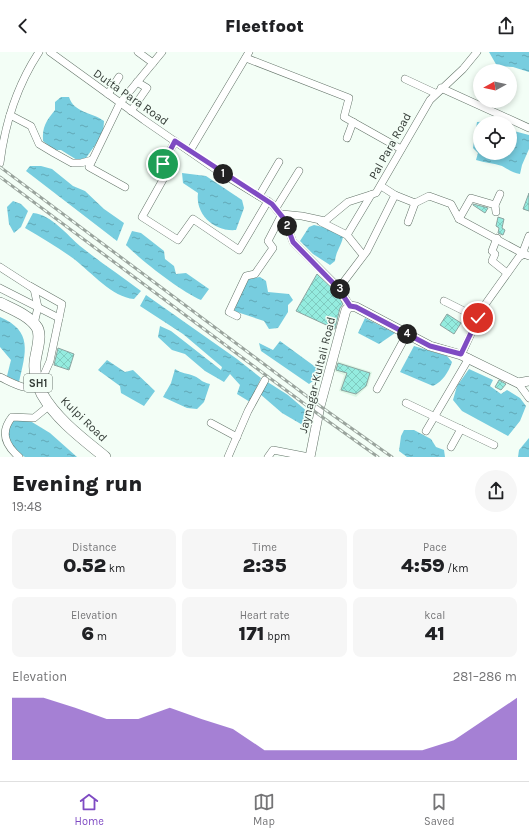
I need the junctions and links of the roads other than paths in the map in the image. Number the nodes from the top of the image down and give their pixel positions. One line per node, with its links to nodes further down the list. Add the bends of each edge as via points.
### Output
1 (38, 52): 15 (street, via 24,78)
2 (50, 52): 12 (street, Dutta Para Road)
3 (138, 52): 7 (street)
4 (162, 52): 7 (street)
5 (477, 52): 11 (street, Pal Para Road, via 463,69)
6 (248, 55): 16 (street, via 350,98 344,117); 21 (street)
7 (153, 63): 10 (street)
8 (119, 77): 12 (street)
9 (405, 79): 11 (street)
10 (137, 82): 13 (street); 14 (street, via 147,88)
11 (438, 91): 17 (street); 20 (street, Pal Para Road)
12 (108, 94): 13 (street, Dutta Para Road)
13 (120, 103): 14 (street, Dutta Para Road); 22 (street)
14 (131, 111): 19 (street, Dutta Para Road)
15 (10, 115): 22 (street, via 31,126 39,144 72,163 81,164); 24 (street, via 4,132)
16 (353, 122): 18 (street); 20 (street)
17 (529, 128)
18 (347, 138)
19 (175, 141): 21 (street, Dutta Para Road); 32 (street, via 163,164 165,176 142,217 178,240 193,219 239,250)
20 (401, 149): 26 (street, Pal Para Road)
21 (190, 152): 31 (street, Dutta Para Road)
22 (92, 160): 27 (street, via 89,167)
23 (279, 162): 31 (street)
24 (0, 164)
25 (299, 171): 34 (street)
26 (381, 186): 29 (street, Pal Para Road); 30 (street)
27 (125, 187)
28 (500, 194): 36 (street, via 496,208 471,198)
29 (371, 195): 37 (street, Pal Para Road, via 348,202 330,219); 39 (street)
30 (395, 195): 33 (street); 42 (street)
31 (259, 196): 32 (street, Dutta Para Road)
32 (268, 201): 34 (street, Dutta Para Road)
33 (415, 203): 36 (street, via 429,196 451,204); 38 (street)
34 (276, 208): 35 (street, Dutta Para Road)
35 (282, 214): 37 (street, via 302,216); 48 (street, Dutta Para Road, via 293,242); 53 (street, via 268,241 273,248 255,274 246,276 228,312)
36 (459, 219): 41 (street)
37 (321, 222): 39 (street)
38 (408, 222)
39 (347, 235): 42 (street)
40 (529, 236): 43 (street, via 524,249)
41 (497, 238): 43 (street); 45 (street, via 492,250 495,254 492,261)
42 (363, 255): 48 (street)
43 (527, 255): 45 (street, via 519,257)
44 (1, 270): 46 (street)
45 (507, 273): 55 (street, via 492,292)
46 (30, 286): 52 (street, via 34,289); 54 (street, via 62,304)
47 (0, 288): 52 (street)
48 (338, 288): 51 (street, Dutta Para Road)
49 (444, 301): 55 (street)
50 (0, 303): 56 (main road)
51 (350, 306): 57 (main road, Jaynagar-Kultali Road); 80 (main road, Jaynagar-Kultali Road, via 346,310)
52 (38, 307): 54 (street); 56 (street)
53 (237, 316)
54 (59, 318): 63 (street, via 50,361)
55 (478, 318): 58 (street)
56 (34, 324): 63 (main road, Kulpi Road / SH1, via 39,332 35,363)
57 (407, 334): 58 (main road, Jaynagar-Kultali Road, via 430,346); 64 (street)
58 (465, 356): 62 (main road, Jaynagar-Kultali Road); 68 (street)
59 (0, 377): 63 (street, via 24,388)
60 (265, 380): 73 (street)
61 (529, 381): 62 (main road)
62 (518, 383): 65 (street)
63 (39, 386): 67 (main road, Kulpi Road / SH1)
64 (377, 389)
65 (529, 398)
66 (406, 403): 68 (street)
67 (50, 405): 71 (street, via 34,418 12,417); 77 (main road, Kulpi Road / SH1)
68 (434, 417): 70 (street); 72 (street)
69 (211, 423): 73 (street)
70 (461, 429): 74 (street); 75 (street)
71 (1, 430): 76 (street, via 5,444)
72 (426, 431)
73 (236, 438): 78 (street)
74 (494, 445)
75 (451, 447)
76 (20, 457)
77 (105, 457)
78 (228, 457)
79 (268, 457): 80 (street, via 273,450)
80 (309, 457)

